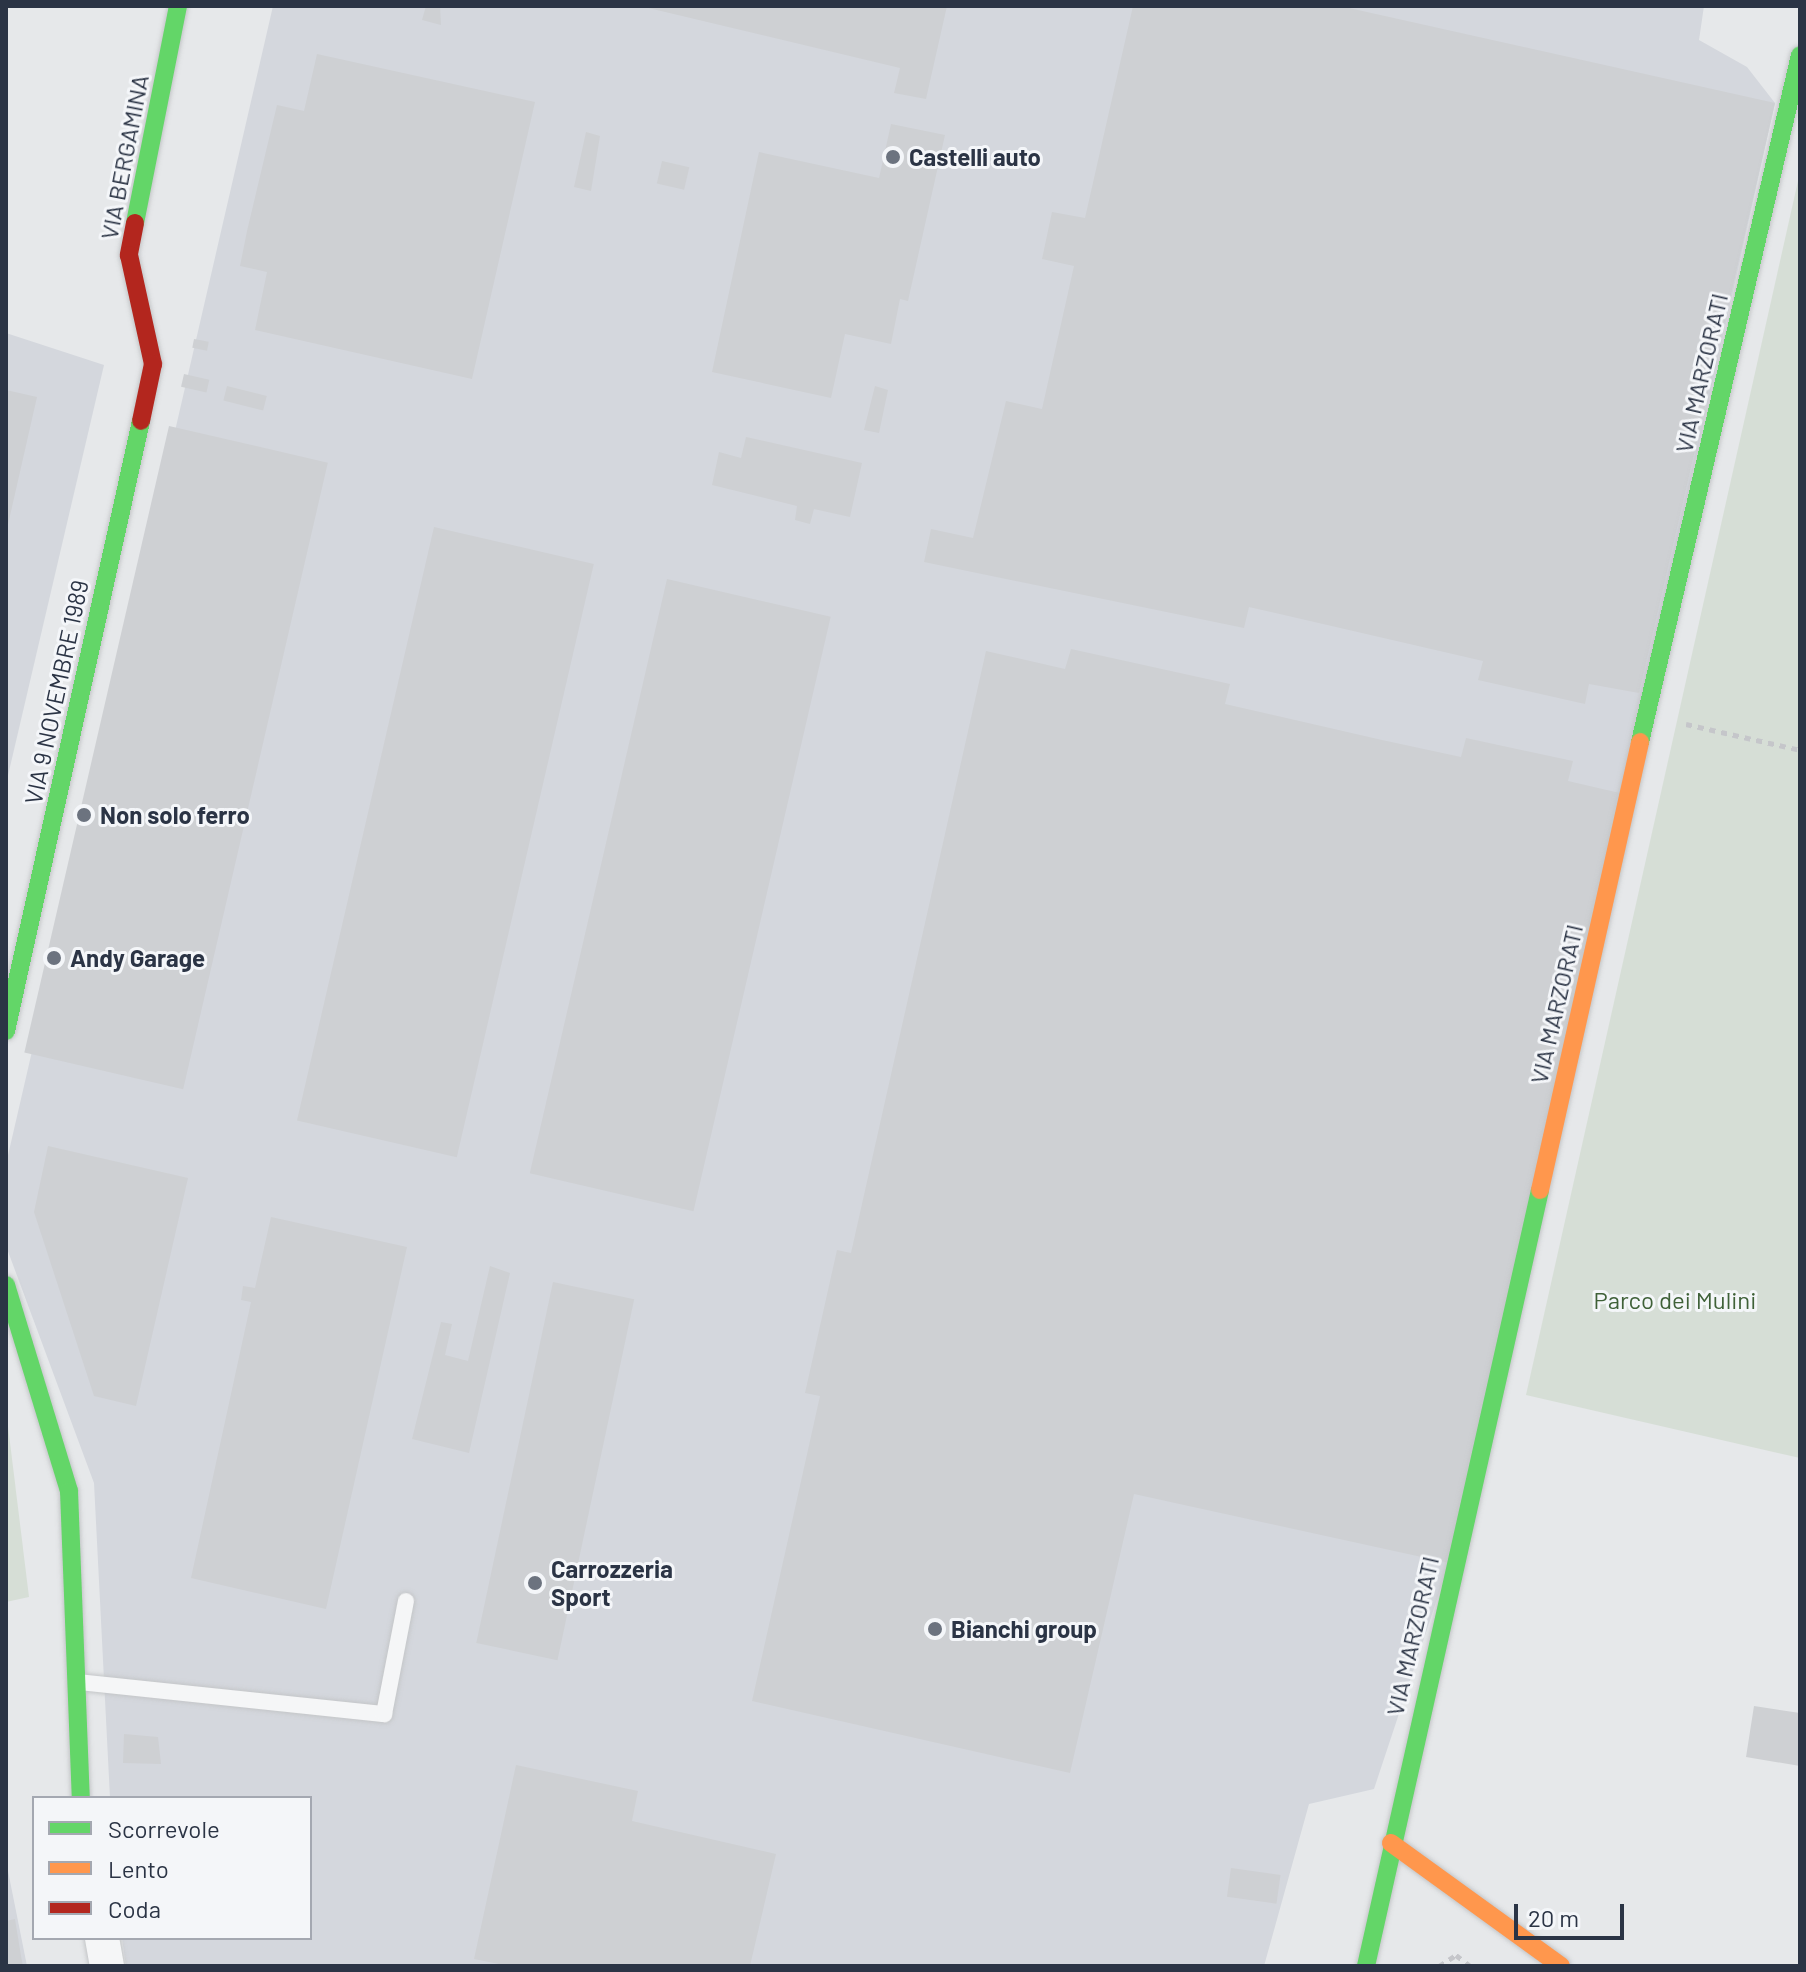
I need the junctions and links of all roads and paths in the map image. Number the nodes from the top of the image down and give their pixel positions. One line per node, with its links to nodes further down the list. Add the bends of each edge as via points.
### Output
1 (178, 6): 3 (street, VIA BERGAMINA, via 129,255)
2 (1800, 55): 4 (street, VIA MARZORATI)
3 (153, 364): 6 (street, VIA 9 NOVEMBRE 1989)
4 (1646, 715): 5 (path); 11 (street, VIA MARZORATI)
5 (1800, 750)
6 (6, 1031)
7 (6, 1285): 9 (street, via 69,1491)
8 (406, 1601): 9 (lane, via 384,1714)
9 (76, 1682): 10 (street)
10 (81, 1796)
11 (1391, 1843): 14 (street, VIA MARZORATI); 17 (street)
12 (102, 1940): 13 (street)
13 (107, 1966)
14 (1366, 1966)
15 (1439, 1966): 16 (path, via 1456,1955)
16 (1470, 1966)
17 (1561, 1966)

